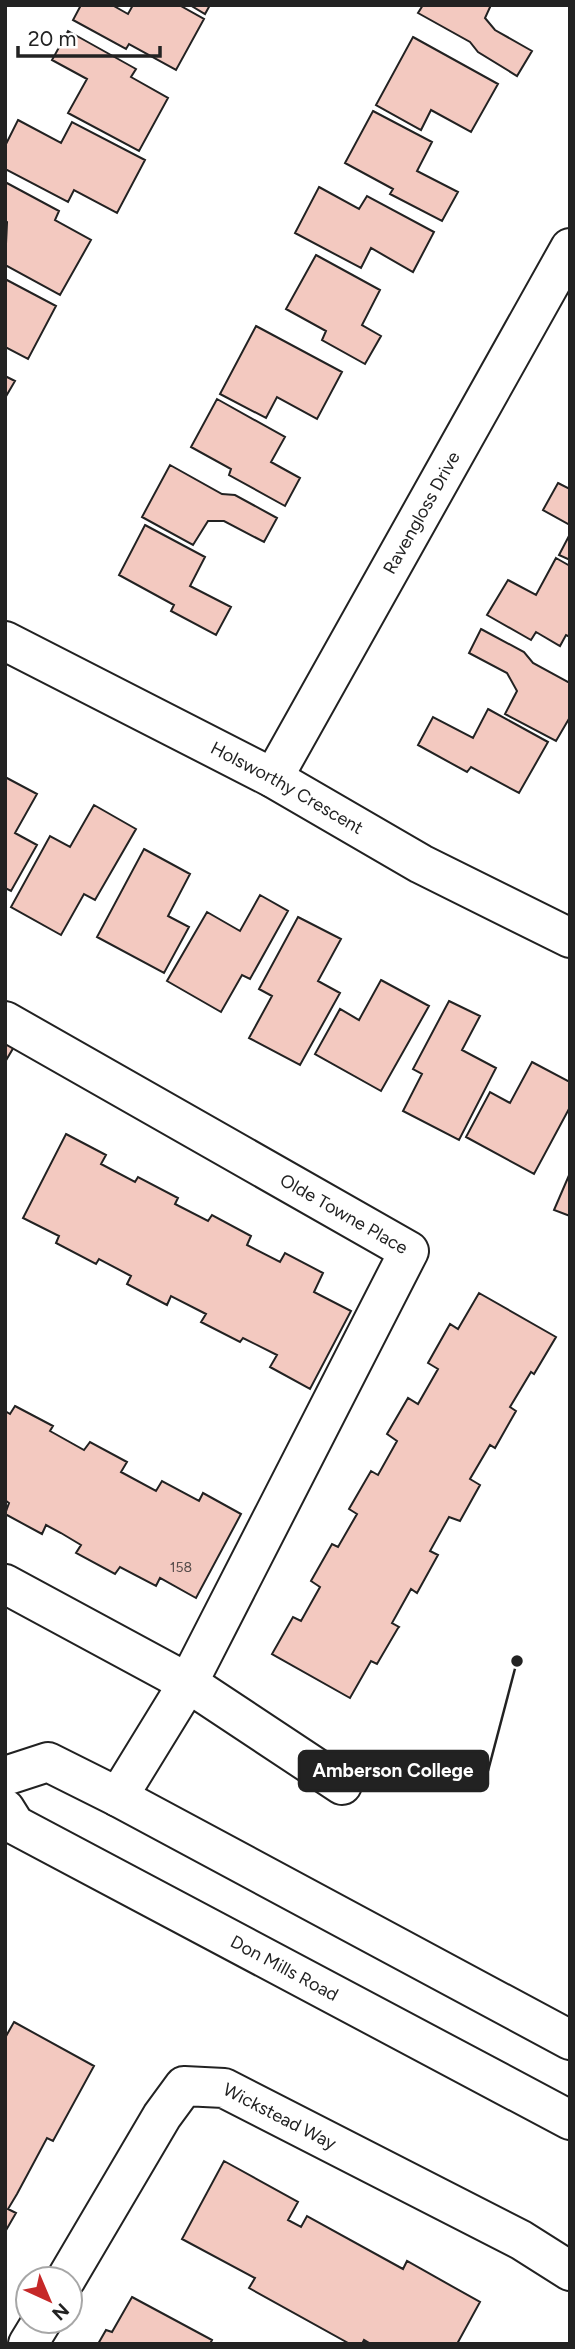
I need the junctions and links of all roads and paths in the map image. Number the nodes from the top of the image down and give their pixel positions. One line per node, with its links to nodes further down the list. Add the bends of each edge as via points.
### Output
1 (570, 248): 3 (street, Ravengloss Drive)
2 (5, 641): 3 (street, Holsworthy Crescent)
3 (273, 778): 4 (street, Holsworthy Crescent, via 421,864)
4 (570, 938)
5 (5, 1021): 7 (street, Olde Towne Place, via 409,1251)
6 (5, 1584): 7 (street)
7 (188, 1682): 9 (street); 10 (street, Olde Towne Place)
8 (5, 1776): 10 (street, via 48,1762)
9 (342, 1785)
10 (118, 1797): 12 (street)
11 (5, 1809): 13 (street, Don Mills Road, via 15,1825 27,1832)
12 (570, 2040)
13 (570, 2120)
14 (74, 2265): 15 (street, Wickstead Way, via 184,2086 224,2088 521,2240)
15 (570, 2271)

